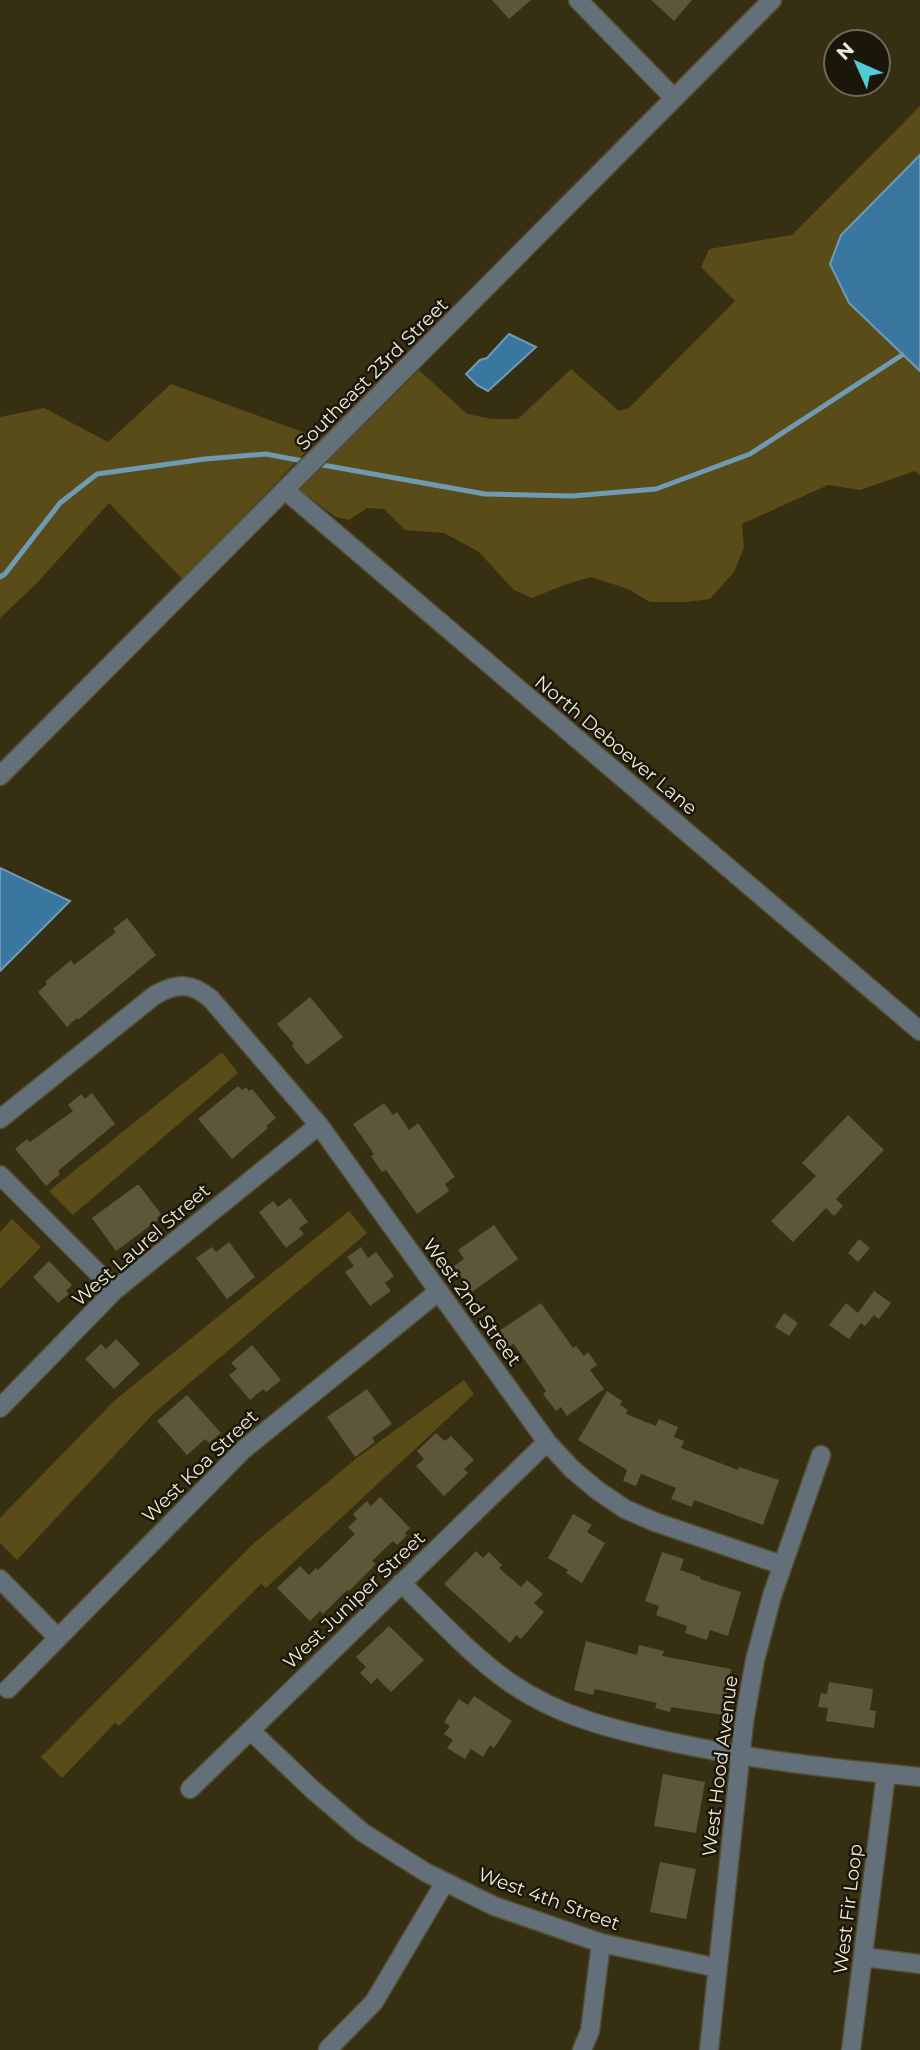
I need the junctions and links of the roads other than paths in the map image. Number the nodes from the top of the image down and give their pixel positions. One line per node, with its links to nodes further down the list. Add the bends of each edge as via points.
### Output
1 (578, 0): 3 (street)
2 (772, 0): 3 (street, Southeast 23rd Street)
3 (674, 98): 4 (street, Southeast 23rd Street)
4 (285, 490): 5 (street, Southeast 23rd Street); 6 (street, North Deboever Lane)
5 (0, 776)
6 (920, 1031)
7 (0, 1119): 8 (street, West 2nd Street, via 155,995 171,986 186,986 211,999)
8 (319, 1125): 10 (street, West Laurel Street); 11 (street, West 2nd Street)
9 (0, 1175): 10 (street)
10 (115, 1290): 12 (street, West Laurel Street)
11 (439, 1291): 13 (street, West 2nd Street); 18 (street, West Koa Street, via 251,1443)
12 (0, 1408)
13 (547, 1442): 15 (street, West 2nd Street, via 597,1490 625,1509); 17 (street, West Juniper Street)
14 (821, 1455): 15 (street, West Hood Avenue)
15 (782, 1565): 21 (street, West Hood Avenue, via 755,1660)
16 (0, 1579): 18 (street)
17 (401, 1583): 20 (street, West Juniper Street); 21 (street, via 475,1654 512,1684 552,1707 598,1725)
18 (58, 1638): 19 (street, West Koa Street)
19 (8, 1689)
20 (251, 1731): 24 (street, West Juniper Street); 25 (street, West 4th Street, via 362,1832)
21 (740, 1757): 22 (street); 29 (street, West Hood Avenue)
22 (886, 1774): 23 (street); 27 (street, West Fir Loop)
23 (920, 1777)
24 (190, 1790)
25 (445, 1882): 26 (street, West 4th Street, via 494,1906); 30 (street, via 374,2002)
26 (601, 1943): 29 (street, West 4th Street); 31 (street, via 590,2031)
27 (863, 1957): 28 (street); 33 (street, West Fir Loop)
28 (920, 1964)
29 (718, 1968): 32 (street, West Hood Avenue)
30 (328, 2049)
31 (582, 2050)
32 (709, 2050)
33 (851, 2050)

